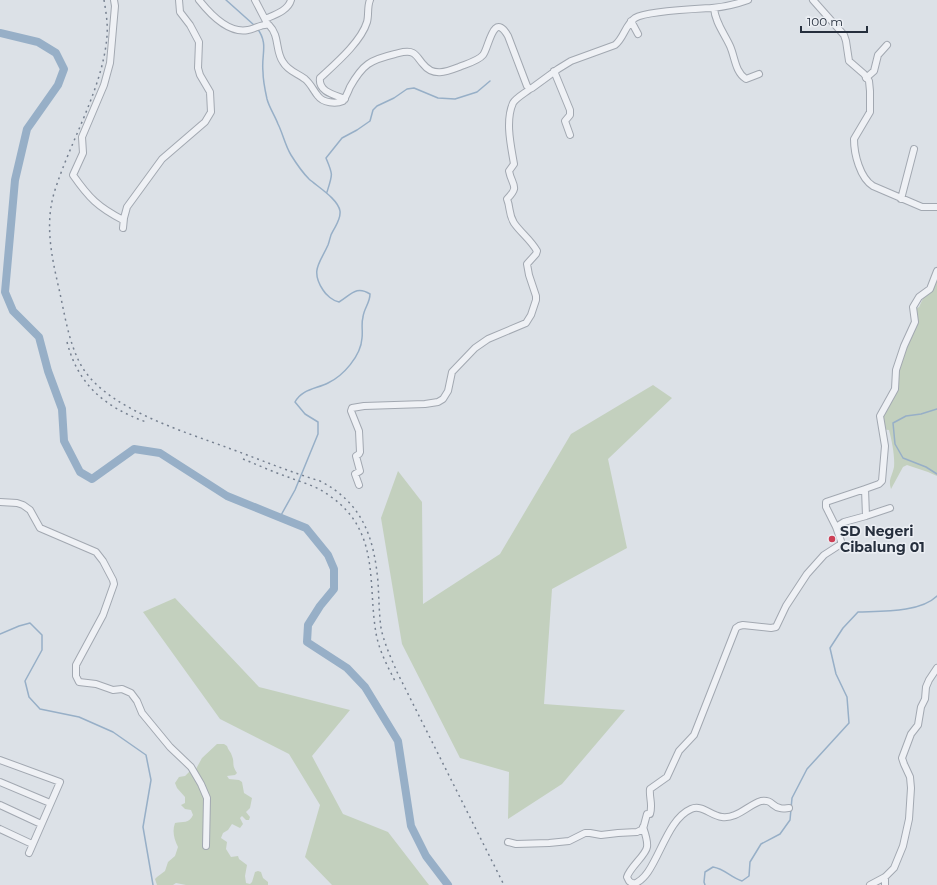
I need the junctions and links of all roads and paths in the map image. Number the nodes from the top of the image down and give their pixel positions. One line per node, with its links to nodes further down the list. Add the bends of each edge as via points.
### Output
1 (114, 0): 23 (street, via 110,64 104,85 82,136 83,153 73,175 92,201)
2 (178, 0): 23 (street, via 180,12 199,42 198,68 210,92 211,112 205,122 162,159 127,207)
3 (199, 0): 11 (street, via 213,16 240,30 257,28)
4 (255, 0): 11 (street)
5 (291, 0): 11 (street, via 286,9)
6 (370, 0): 18 (street, via 368,21 360,35 320,78 321,85 327,92)
7 (748, 0): 9 (street)
8 (813, 0): 16 (street, via 844,36 849,61 861,70)
9 (717, 5): 10 (street, via 648,14); 15 (street, via 717,21 730,46 737,68 746,79)
10 (631, 21): 12 (street); 14 (street, via 621,40 615,45 575,59)
11 (266, 22): 18 (street, via 275,33 281,60 288,69 306,80 321,99 342,102)
12 (638, 34)
13 (887, 45): 16 (street, via 878,55 874,71)
14 (554, 71): 17 (street); 19 (street, via 570,110 570,115 565,121)
15 (760, 74)
16 (866, 78): 21 (street, via 870,89 871,108 854,139 858,164 870,184)
17 (530, 88): 18 (street, via 508,36 499,28 491,33 482,57 441,72 436,73 428,69 410,52 376,59 360,72); 26 (street, via 514,102 511,111 510,137 514,164 509,170 514,190 507,199 512,220 537,250 527,264 536,296 531,315 526,323 488,339 475,348 452,372 448,391 440,401 352,408 360,437 360,452 356,456 360,471 356,474)
18 (345, 99)
19 (570, 135)
20 (914, 149): 21 (street)
21 (901, 198): 22 (street, via 922,207)
22 (937, 207)
23 (123, 220): 24 (street)
24 (123, 228)
25 (937, 271): 27 (street, via 930,289 919,297 913,307 915,322 896,370 895,389 880,416 885,446 882,482)
26 (359, 485)
27 (865, 489): 30 (street); 31 (street, via 826,502)
28 (0, 502): 43 (street, via 23,505 30,510 40,528 94,551 101,558 114,584 103,615 76,665 77,679 81,683 96,684 113,690 122,689 130,693 144,716 170,747 192,767 207,798)
29 (890, 508): 30 (street)
30 (866, 516): 31 (street)
31 (836, 526): 39 (street, via 841,544 824,555 807,574 788,602 777,626 736,628 694,735 679,751 667,777 650,789 652,807)
32 (937, 668): 45 (street, via 926,688 926,699 921,707 918,725 911,734 903,754 903,761 910,777 909,819 899,857 894,868)
33 (0, 760): 35 (street, via 60,782)
34 (0, 782): 35 (street)
35 (50, 803): 38 (street)
36 (0, 805): 38 (street)
37 (789, 808): 39 (street, via 780,809 770,801 762,801 723,818 699,807 693,808 676,822 656,859 638,882 633,884 627,879 627,875 647,849)
38 (41, 824): 42 (street)
39 (643, 827): 41 (street, via 635,832 601,835 585,833 571,840 549,844)
40 (0, 829): 42 (street)
41 (508, 842)
42 (32, 844): 44 (street)
43 (206, 846)
44 (29, 853)
45 (884, 877): 46 (street); 47 (street)
46 (870, 885)
47 (886, 885)

